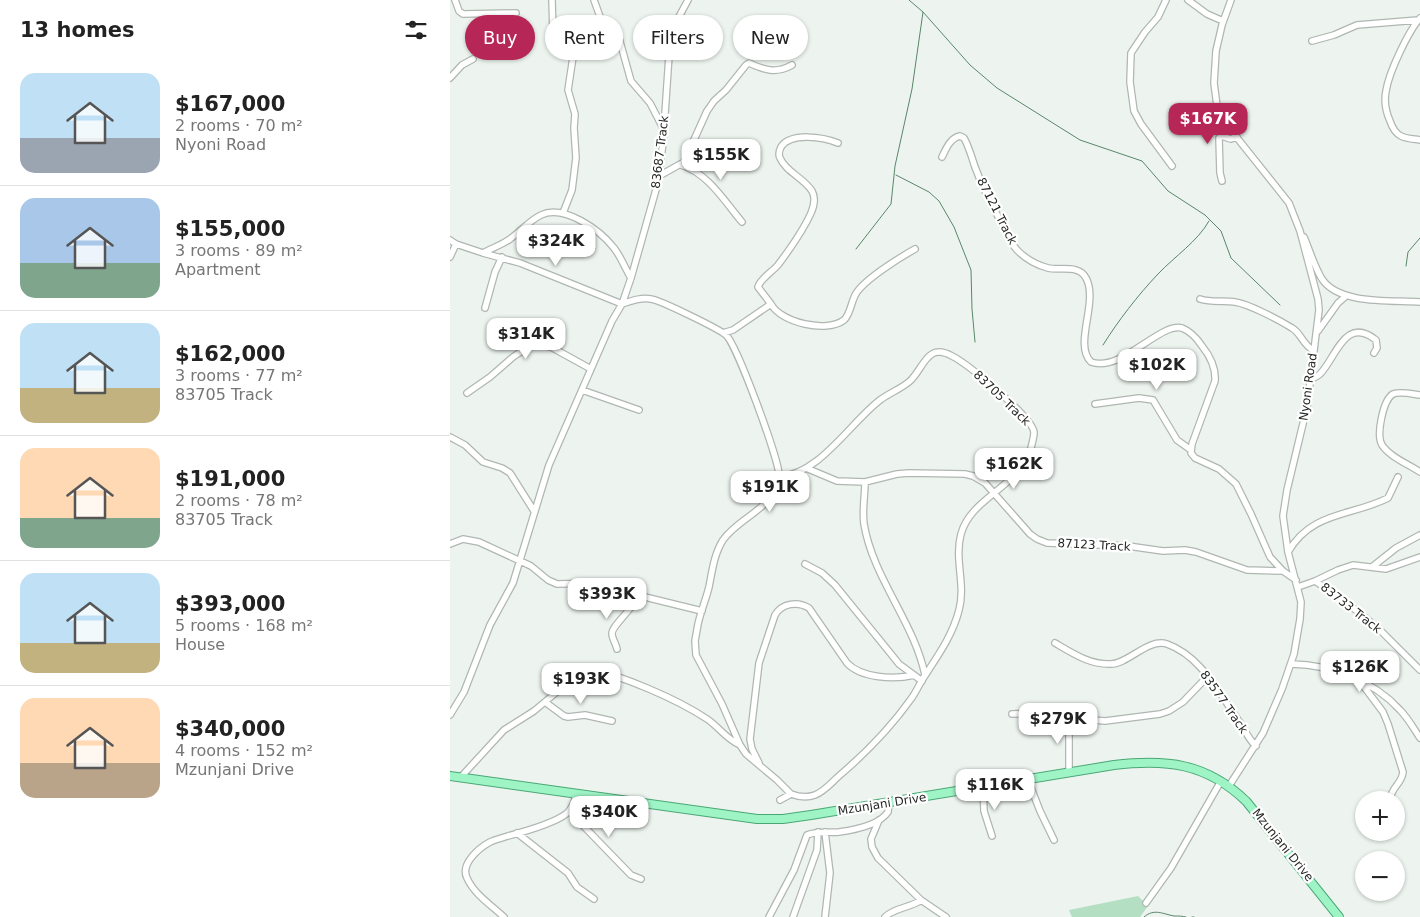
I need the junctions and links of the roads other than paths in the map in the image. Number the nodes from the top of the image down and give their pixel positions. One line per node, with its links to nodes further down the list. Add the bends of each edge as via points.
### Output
1 (454, 0): 8 (street, via 463,14)
2 (552, 0): 24 (street, via 553,33 573,57 568,90 575,114 576,158 572,190)
3 (594, 0): 15 (street, via 605,29 616,35 621,43 631,81 650,104)
4 (688, 0): 15 (street, 83687 Track, via 670,41)
5 (1166, 0): 21 (street, via 1158,17 1131,53 1130,82 1134,111)
6 (1188, 0): 10 (street)
7 (1231, 0): 10 (street, Nyoni Road)
8 (516, 13)
9 (1419, 19): 11 (street, via 1356,25); 17 (street, via 1392,73 1385,98 1395,131 1404,138)
10 (1223, 21): 16 (street, Nyoni Road, via 1216,51 1215,98 1220,114)
11 (1312, 40)
12 (471, 60): 14 (street)
13 (792, 65): 20 (street, via 776,71 763,70 749,63 746,65 707,111)
14 (450, 78)
15 (664, 130): 22 (street, 83687 Track)
16 (1237, 137): 23 (street, via 1219,138); 26 (street, Nyoni Road, via 1290,203)
17 (1420, 140)
18 (838, 143): 38 (street, via 828,139 793,138 779,150 784,164 812,191 815,200 786,252 759,284)
19 (942, 158): 52 (street, 87121 Track, via 954,138 964,138 983,188 1013,246 1040,266 1074,269 1085,276 1090,298 1086,355 1091,362 1102,364 1116,360 1156,336 1177,328 1185,330 1198,341 1211,360 1215,381)
20 (681, 165): 22 (street); 25 (street, via 693,169 707,181)
21 (1172, 166)
22 (659, 176): 33 (street, 83687 Track)
23 (1222, 181)
24 (563, 213): 30 (street, via 551,212 533,219 506,242); 33 (street, via 592,228 610,244)
25 (742, 222)
26 (1300, 231): 34 (street, via 1322,279 1335,292); 41 (street, Nyoni Road, via 1318,299)
27 (450, 240): 28 (street)
28 (456, 244): 30 (street); 31 (street)
29 (915, 249): 38 (street, via 863,284 843,321 808,325 780,314)
30 (483, 252): 32 (street)
31 (450, 257)
32 (502, 257): 37 (street); 39 (street)
33 (631, 278): 37 (street, 83687 Track)
34 (1346, 296): 36 (street); 41 (street)
35 (1200, 300): 42 (street, via 1238,302 1294,329 1306,346)
36 (1420, 302)
37 (622, 304): 40 (street, via 641,298 655,299); 44 (street, 83687 Track)
38 (771, 304): 40 (street, via 733,330)
39 (485, 308)
40 (723, 333): 55 (street, via 733,347 752,391)
41 (1316, 333): 42 (street, Nyoni Road)
42 (1313, 350): 45 (street, Nyoni Road)
43 (1374, 353): 45 (street, via 1378,348 1376,340 1364,333 1353,333 1344,339 1321,373)
44 (591, 369): 46 (street, 83687 Track); 47 (street, via 551,347 534,342)
45 (1310, 380): 62 (street, Nyoni Road, via 1304,423 1284,507 1283,525)
46 (582, 390): 50 (street); 59 (street, 83687 Track, via 549,465)
47 (467, 393)
48 (1420, 395): 54 (street, via 1392,395 1386,405 1379,434 1388,451)
49 (1095, 404): 52 (street, via 1139,398 1153,400 1177,440)
50 (639, 410)
51 (450, 437): 59 (street, via 465,445 483,462 510,473)
52 (1191, 450): 67 (street, via 1194,458 1219,469 1236,484 1265,550)
53 (806, 468): 55 (street, 83705 Track); 57 (street, 87123 Track, via 836,481); 58 (street, 83705 Track, via 833,447 880,399 912,380 927,358 945,352 977,373 1032,427 1034,436 1025,464)
54 (1420, 472)
55 (779, 477): 71 (street, via 768,501 732,530 720,546)
56 (1398, 477): 62 (street, via 1388,498 1315,524 1303,532)
57 (865, 482): 58 (street, 87123 Track, via 897,474 965,474 979,479); 78 (street, via 863,516 867,537 921,658)
58 (994, 495): 67 (street, 87123 Track, via 1030,534 1042,541 1185,550 1247,570); 78 (street, 83705 Track, via 974,512 961,534 962,595 959,612 947,641)
59 (534, 511): 64 (street, 83687 Track)
60 (1420, 534): 66 (street)
61 (450, 544): 64 (street, via 463,540 478,542)
62 (1288, 552): 69 (street, Nyoni Road)
63 (1420, 557): 66 (street, via 1386,569)
64 (520, 562): 70 (street, via 557,584 598,583); 82 (street, 83687 Track, via 464,692)
65 (805, 564): 76 (street, via 835,585 891,654)
66 (1372, 567): 68 (street, via 1354,565)
67 (1283, 572): 69 (street)
68 (1315, 581): 69 (street, 83733 Track); 75 (street, 83733 Track, via 1378,628)
69 (1297, 583): 74 (street, Nyoni Road, via 1301,612)
70 (638, 595): 71 (street); 73 (street, via 633,607 613,628 612,635)
71 (702, 611): 86 (street, via 695,636 696,655)
72 (1055, 643): 77 (street, 83577 Track, via 1085,659 1111,664 1165,644 1190,658)
73 (618, 649)
74 (1292, 664): 79 (street, via 1327,668); 87 (street, Nyoni Road)
75 (1419, 669)
76 (914, 675): 78 (street); 88 (street, via 885,676 855,670 809,608 800,604 778,609 758,663 750,739)
77 (1207, 677): 83 (street, via 1183,702 1160,714 1105,721); 87 (street, 83577 Track)
78 (923, 678): 98 (street, 83705 Track, via 911,699 858,761 818,793 805,797)
79 (1360, 681): 85 (street, via 1400,709); 96 (street, via 1383,712 1397,748 1403,776)
80 (545, 702): 84 (street, via 564,716 585,715); 86 (street, via 586,668 680,704 707,719); 91 (street, via 504,730)
81 (1012, 714): 83 (street, via 1044,713)
82 (450, 715)
83 (1069, 717): 89 (street)
84 (612, 721)
85 (1420, 738)
86 (740, 745): 88 (street)
87 (1256, 746): 94 (street, Nyoni Road)
88 (760, 766): 98 (street)
89 (1068, 773): 92 (main road, Mzunjani Drive); 93 (main road, Mzunjani Drive, via 1159,762 1178,764)
90 (450, 776): 91 (main road, Mzunjani Drive)
91 (460, 778): 97 (main road, Mzunjani Drive)
92 (1028, 780): 95 (main road, Mzunjani Drive); 106 (street)
93 (1221, 781): 94 (main road, Mzunjani Drive); 110 (street, via 1171,868)
94 (1229, 786): 117 (main road, Mzunjani Drive, via 1252,807)
95 (983, 787): 100 (main road, Mzunjani Drive); 105 (street, via 984,812)
96 (1392, 791)
97 (576, 794): 100 (main road, Mzunjani Drive, via 764,819 794,818); 101 (street)
98 (791, 794): 99 (street, 83705 Track)
99 (780, 800)
100 (889, 802): 102 (street, via 886,815)
101 (569, 811): 104 (street); 107 (street, via 632,875)
102 (879, 820): 103 (street, via 848,830); 109 (street, via 872,835 875,853)
103 (822, 832): 112 (street, via 805,838 794,870); 113 (street); 114 (street, via 830,873)
104 (517, 834): 108 (street, via 568,873 577,887); 111 (street, via 486,845 470,860 465,871 474,889)
105 (992, 836)
106 (1054, 840)
107 (641, 879)
108 (594, 899)
109 (921, 900): 115 (street); 116 (street)
110 (1146, 903)
111 (504, 917)
112 (769, 917)
113 (793, 917)
114 (825, 917)
115 (885, 917)
116 (946, 917)
117 (1339, 917)

